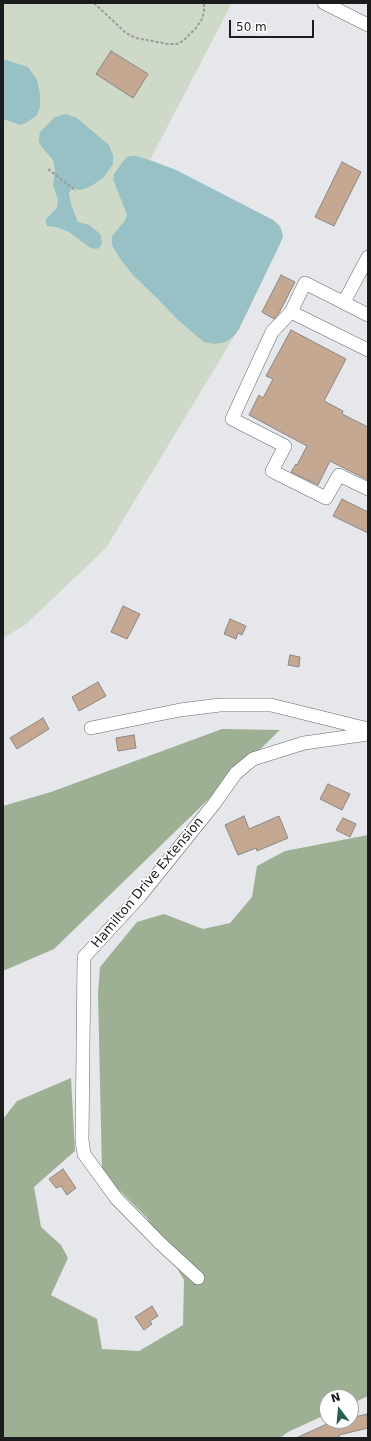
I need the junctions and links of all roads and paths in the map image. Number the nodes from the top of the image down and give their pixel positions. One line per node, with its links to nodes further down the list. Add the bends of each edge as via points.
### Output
1 (94, 3): 2 (path, via 126,33 136,38 168,44 183,41 196,28 202,19)
2 (204, 3)
3 (324, 3): 4 (street)
4 (368, 25)
5 (48, 169): 6 (path)
6 (76, 191)
7 (368, 257): 8 (street)
8 (344, 302): 9 (street, via 305,283); 10 (street)
9 (292, 312): 11 (street); 12 (street, via 272,332 232,419 285,446 272,471 326,498 339,475)
10 (368, 315)
11 (368, 350)
12 (368, 489)
13 (92, 728): 14 (street, via 180,710 220,705 271,705)
14 (368, 729)
15 (368, 734): 16 (street, Hamilton Drive Extension, via 304,743 253,759 236,773 208,813 140,896 84,957 84,1154 116,1198)
16 (198, 1278)

